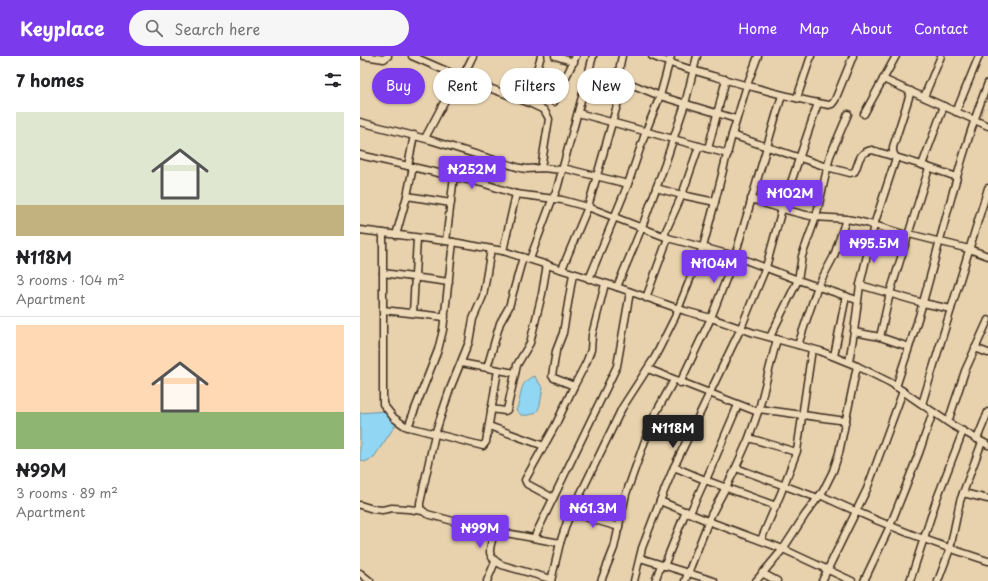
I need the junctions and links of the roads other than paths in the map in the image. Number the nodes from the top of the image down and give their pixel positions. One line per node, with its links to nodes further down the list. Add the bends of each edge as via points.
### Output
1 (364, 56): 2 (street, via 384,59)
2 (388, 56)
3 (412, 56): 20 (street)
4 (473, 56): 21 (street)
5 (541, 56): 22 (street)
6 (555, 56): 18 (street)
7 (593, 56): 43 (street)
8 (622, 56): 23 (street)
9 (652, 56): 19 (street)
10 (671, 56): 19 (street)
11 (697, 56): 24 (street)
12 (758, 56): 29 (street)
13 (811, 56): 35 (street)
14 (853, 56): 36 (street, via 832,104)
15 (896, 56): 27 (street)
16 (941, 56): 34 (street)
17 (979, 56): 42 (street)
18 (575, 59): 25 (street)
19 (668, 63): 24 (street); 33 (street)
20 (439, 68)
21 (466, 68)
22 (537, 68)
23 (620, 68)
24 (693, 70): 26 (street); 40 (street)
25 (569, 71)
26 (726, 79): 29 (street); 44 (street)
27 (883, 79): 31 (street); 46 (street)
28 (988, 83): 48 (street)
29 (747, 85): 32 (street); 47 (street)
30 (635, 86): 33 (street)
31 (910, 91): 34 (street); 63 (street, via 893,147)
32 (782, 95): 35 (street); 58 (street)
33 (660, 96): 40 (street); 52 (street)
34 (924, 97): 41 (street)
35 (797, 98): 36 (street)
36 (818, 103): 62 (street)
37 (445, 104): 55 (street)
38 (531, 104): 67 (street, via 544,110 549,120)
39 (617, 104): 50 (street)
40 (685, 104): 44 (street); 56 (street)
41 (944, 106): 42 (street); 64 (street)
42 (956, 112): 48 (street)
43 (578, 113): 50 (street); 69 (street)
44 (718, 113): 47 (street); 59 (street)
45 (848, 114): 66 (street)
46 (864, 114)
47 (736, 119): 53 (street)
48 (974, 120): 51 (street); 72 (street)
49 (360, 122): 54 (street)
50 (612, 122): 52 (street); 71 (street)
51 (988, 126)
52 (646, 131): 56 (street); 73 (street)
53 (732, 135): 58 (street); 60 (street)
54 (414, 136): 55 (street); 65 (street)
55 (425, 138): 67 (street, via 520,168)
56 (674, 138): 57 (street); 74 (street)
57 (699, 146): 59 (street); 77 (street)
58 (767, 147): 62 (street); 79 (street)
59 (708, 149): 60 (street)
60 (728, 154): 81 (street)
61 (360, 155): 65 (street)
62 (799, 157): 66 (street); 84 (street)
63 (896, 158): 64 (street); 66 (street, via 872,150 862,154 854,172); 88 (street)
64 (922, 165): 68 (street)
65 (410, 166): 70 (street); 78 (street)
66 (827, 167): 86 (street)
67 (541, 168): 69 (street)
68 (929, 168): 72 (street); 93 (street)
69 (563, 169): 71 (street); 80 (street, via 558,190)
70 (454, 176): 76 (street); 82 (street)
71 (597, 176): 73 (street); 83 (street)
72 (958, 177): 97 (street)
73 (628, 184): 85 (street)
74 (656, 188): 77 (street); 89 (street)
75 (988, 188): 101 (street)
76 (516, 194): 80 (street); 102 (street)
77 (682, 195): 81 (street); 95 (street, via 664,235)
78 (407, 196): 82 (street); 92 (street)
79 (751, 199): 84 (street); 103 (street)
80 (552, 200): 83 (street); 105 (street)
81 (716, 202): 99 (street)
82 (451, 203): 96 (street)
83 (588, 207): 85 (street); 108 (street)
84 (782, 209): 86 (street); 107 (street)
85 (614, 217): 89 (street); 112 (street)
86 (816, 217): 87 (street); 113 (street, via 802,256)
87 (846, 219): 88 (street); 117 (street, via 834,256)
88 (874, 225): 93 (street); 116 (street)
89 (642, 227): 95 (street); 118 (street)
90 (360, 230): 91 (street)
91 (383, 233): 92 (street); 109 (street)
92 (396, 235): 94 (street)
93 (908, 235): 97 (street); 120 (street)
94 (417, 238): 96 (street); 111 (street)
95 (668, 238): 99 (street); 122 (street)
96 (446, 241): 98 (street)
97 (939, 241): 101 (street); 124 (street)
98 (453, 242): 100 (street); 114 (street)
99 (703, 247): 103 (street); 125 (street)
100 (491, 249): 102 (street); 143 (street, via 483,296 473,319 469,342)
101 (969, 249): 104 (street); 126 (street)
102 (503, 250): 105 (street)
103 (735, 256): 107 (street); 130 (street)
104 (988, 256)
105 (526, 258): 106 (street); 146 (street, via 509,307 500,323)
106 (547, 264): 108 (street); 149 (street, via 530,343)
107 (766, 267): 113 (street); 132 (street)
108 (562, 269): 110 (street)
109 (383, 273): 111 (street); 127 (street)
110 (573, 274): 112 (street); 151 (street, via 563,333 556,351 552,376)
111 (416, 278): 114 (street); 128 (street)
112 (589, 279): 115 (street)
113 (798, 280): 117 (street); 134 (street)
114 (449, 282): 129 (street)
115 (605, 284): 118 (street); 151 (street, via 592,335 591,350)
116 (860, 284): 120 (street); 123 (street)
117 (818, 286): 121 (street); 137 (street)
118 (617, 287): 119 (street)
119 (630, 292): 122 (street); 179 (street, via 617,366)
120 (890, 293): 124 (street); 135 (street)
121 (846, 296): 123 (street); 142 (street)
122 (646, 298): 125 (street)
123 (857, 300): 133 (street)
124 (923, 303): 126 (street); 138 (street)
125 (678, 308): 130 (street); 148 (street)
126 (951, 309): 155 (street)
127 (383, 310): 128 (street); 165 (street, via 383,404 394,418)
128 (413, 314): 129 (street)
129 (445, 317): 165 (street, via 438,350)
130 (711, 318): 132 (street); 150 (street)
131 (988, 320): 139 (street)
132 (741, 328): 134 (street); 154 (street)
133 (854, 332): 135 (street); 144 (street)
134 (770, 337): 136 (street)
135 (880, 337): 138 (street)
136 (777, 339): 137 (street); 158 (street)
137 (798, 345): 140 (street)
138 (909, 347): 152 (street)
139 (975, 348): 141 (street); 163 (street)
140 (812, 349): 142 (street); 161 (street)
141 (988, 353)
142 (834, 356): 144 (street)
143 (461, 362): 146 (street); 167 (street)
144 (849, 362): 145 (street)
145 (857, 366): 152 (street); 162 (street)
146 (488, 368): 147 (street)
147 (498, 370): 149 (street); 157 (street)
148 (648, 370): 150 (street); 187 (street, via 622,408)
149 (515, 373): 157 (street, via 507,410)
150 (677, 382): 154 (street); 190 (street, via 654,418 626,494)
151 (574, 386): 170 (street)
152 (896, 387): 153 (street)
153 (903, 391): 155 (street); 186 (street)
154 (710, 393): 156 (street); 172 (street)
155 (922, 404): 159 (street)
156 (738, 405): 158 (street); 174 (street)
157 (491, 410): 164 (street)
158 (759, 411): 161 (street); 168 (street)
159 (933, 412): 163 (street); 189 (street)
160 (988, 412): 169 (street)
161 (802, 416): 162 (street); 171 (street)
162 (846, 421): 178 (street, via 833,471)
163 (948, 422): 166 (street)
164 (489, 426): 167 (street, via 486,442 482,446); 170 (street)
165 (408, 427): 167 (street)
166 (963, 431): 169 (street); 193 (street)
167 (435, 434): 184 (street, via 420,503)
168 (748, 438): 171 (street); 173 (street)
169 (982, 442): 177 (street)
170 (544, 446): 179 (street, via 525,480 527,484)
171 (796, 452): 175 (street)
172 (674, 467): 174 (street); 181 (street)
173 (736, 468): 175 (street); 176 (street)
174 (706, 480): 176 (street); 185 (street)
175 (784, 485): 178 (street); 183 (street)
176 (726, 487): 183 (street); 188 (street)
177 (964, 493): 180 (street); 197 (street, via 956,516)
178 (819, 497): 186 (street); 196 (street)
179 (553, 498): 192 (street)
180 (988, 499)
181 (660, 501): 185 (street); 198 (street)
182 (360, 505): 184 (street, via 382,510 392,508)
183 (776, 506): 194 (street)
184 (423, 511): 191 (street, via 454,522)
185 (688, 512): 188 (street); 201 (street)
186 (856, 512): 189 (street); 202 (street)
187 (571, 513): 190 (street); 195 (street)
188 (708, 521): 194 (street); 203 (street)
189 (890, 526): 193 (street); 218 (street)
190 (619, 527): 209 (street)
191 (495, 531): 192 (street); 200 (street, via 489,552)
192 (534, 538): 195 (street)
193 (924, 539): 197 (street); 219 (street)
194 (761, 540): 196 (street)
195 (560, 543): 206 (street)
196 (783, 549): 202 (street); 205 (street)
197 (950, 549): 199 (street); 220 (street)
198 (640, 558): 201 (street); 210 (street)
199 (988, 561)
200 (495, 562): 206 (street); 208 (street)
201 (662, 565): 203 (street); 211 (street)
202 (827, 570): 216 (street); 217 (street)
203 (688, 572): 212 (street); 213 (street)
204 (360, 573): 207 (street)
205 (762, 573): 214 (street); 215 (street)
206 (551, 580)
207 (370, 581)
208 (487, 581)
209 (601, 581)
210 (634, 581)
211 (655, 581)
212 (685, 581)
213 (714, 581)
214 (756, 581)
215 (777, 581)
216 (822, 581)
217 (852, 581)
218 (864, 581)
219 (910, 581)
220 (938, 581)

